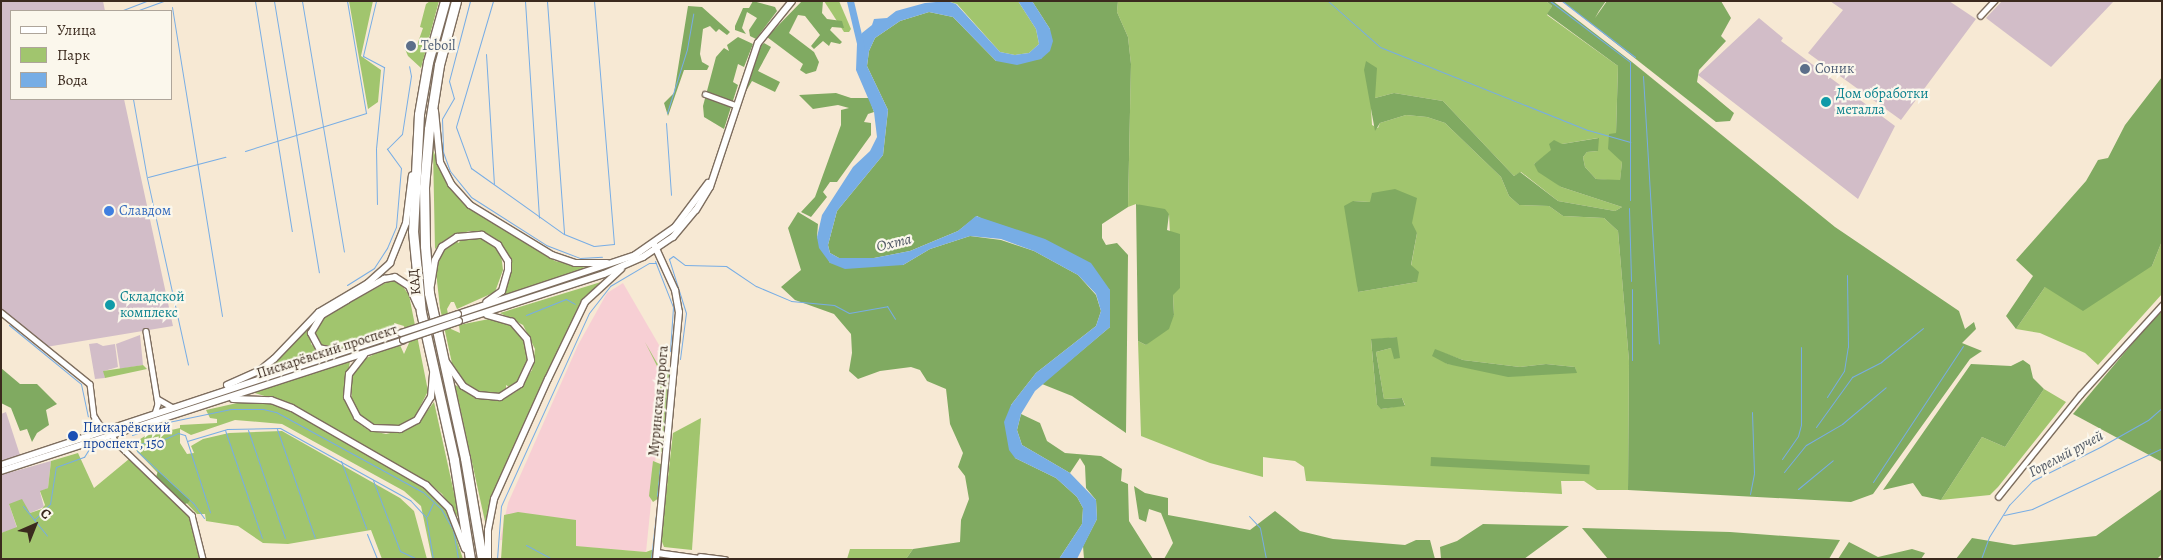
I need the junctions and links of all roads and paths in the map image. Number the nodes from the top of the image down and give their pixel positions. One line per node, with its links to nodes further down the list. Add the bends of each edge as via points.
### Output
1 (445, 1): 9 (highway, КАД, via 426,71)
2 (456, 1): 7 (highway, КАД)
3 (792, 1): 8 (main road, via 758,43)
4 (1994, 1): 5 (street)
5 (1980, 16)
6 (705, 94): 8 (street)
7 (434, 97): 14 (main road, via 440,162 451,184 465,201 564,261); 17 (highway, КАД, via 424,188)
8 (735, 105): 10 (main road)
9 (416, 151): 21 (highway, КАД, via 413,231); 29 (main road, via 406,223 390,263 368,283 318,312 284,351 258,371)
10 (715, 168): 11 (main road, via 710,187 696,210); 12 (main road, via 684,216)
11 (666, 242): 12 (main road); 15 (main road)
12 (656, 246): 13 (main road, Пискарёвский проспект); 14 (main road, Пискарёвский проспект); 15 (main road, Муринская дорога)
13 (643, 257): 15 (main road, via 656,257); 16 (main road, Пискарёвский проспект)
14 (616, 263): 19 (main road, Пискарёвский проспект)
15 (665, 264): 40 (main road, Муринская дорога, via 676,290 679,312)
16 (625, 265): 22 (main road, Пискарёвский проспект); 45 (main road, via 593,292 574,324 494,499 488,530)
17 (429, 293): 19 (main road, via 435,260 442,247 465,234 482,236 502,249 508,270 502,291); 27 (highway, КАД)
18 (2162, 305): 39 (street, via 2080,395)
19 (481, 306): 24 (main road, Пискарёвский проспект, bridge)
20 (1, 312): 34 (street, via 90,384)
21 (421, 312): 26 (main road, via 403,280 390,277 378,282 322,315 313,325 311,338 319,348 331,352); 28 (highway, КАД)
22 (476, 317): 24 (main road, Пискарёвский проспект, bridge); 27 (main road, via 503,318 524,332 531,360 518,387 495,397 472,392 455,377)
23 (146, 331): 30 (street)
24 (402, 336): 25 (main road, Пискарёвский проспект); 26 (main road, Пискарёвский проспект)
25 (378, 348): 28 (main road, via 358,359 346,385 352,410 369,426 392,430 417,420 431,397); 31 (main road, Пискарёвский проспект)
26 (348, 351): 29 (main road, Пискарёвский проспект)
27 (442, 352): 44 (highway, КАД)
28 (433, 371): 43 (highway, КАД, via 454,460)
29 (216, 392): 32 (main road, Пискарёвский проспект)
30 (157, 398): 32 (street); 33 (street)
31 (224, 399): 35 (main road, Пискарёвский проспект); 43 (main road, via 271,400 292,408 426,485 440,496 454,516)
32 (174, 408): 33 (main road, Пискарёвский проспект)
33 (155, 414): 35 (main road, Пискарёвский проспект)
34 (95, 418): 35 (street); 36 (street)
35 (110, 432): 36 (main road, Пискарёвский проспект); 38 (main road, Пискарёвский проспект); 42 (street, via 115,441 192,515)
36 (88, 436): 37 (main road, Пискарёвский проспект)
37 (1, 465)
38 (1, 471)
39 (1998, 497)
40 (656, 556): 41 (main road)
41 (700, 558): 46 (street)
42 (202, 559)
43 (469, 559)
44 (482, 559)
45 (488, 559)
46 (725, 559)

